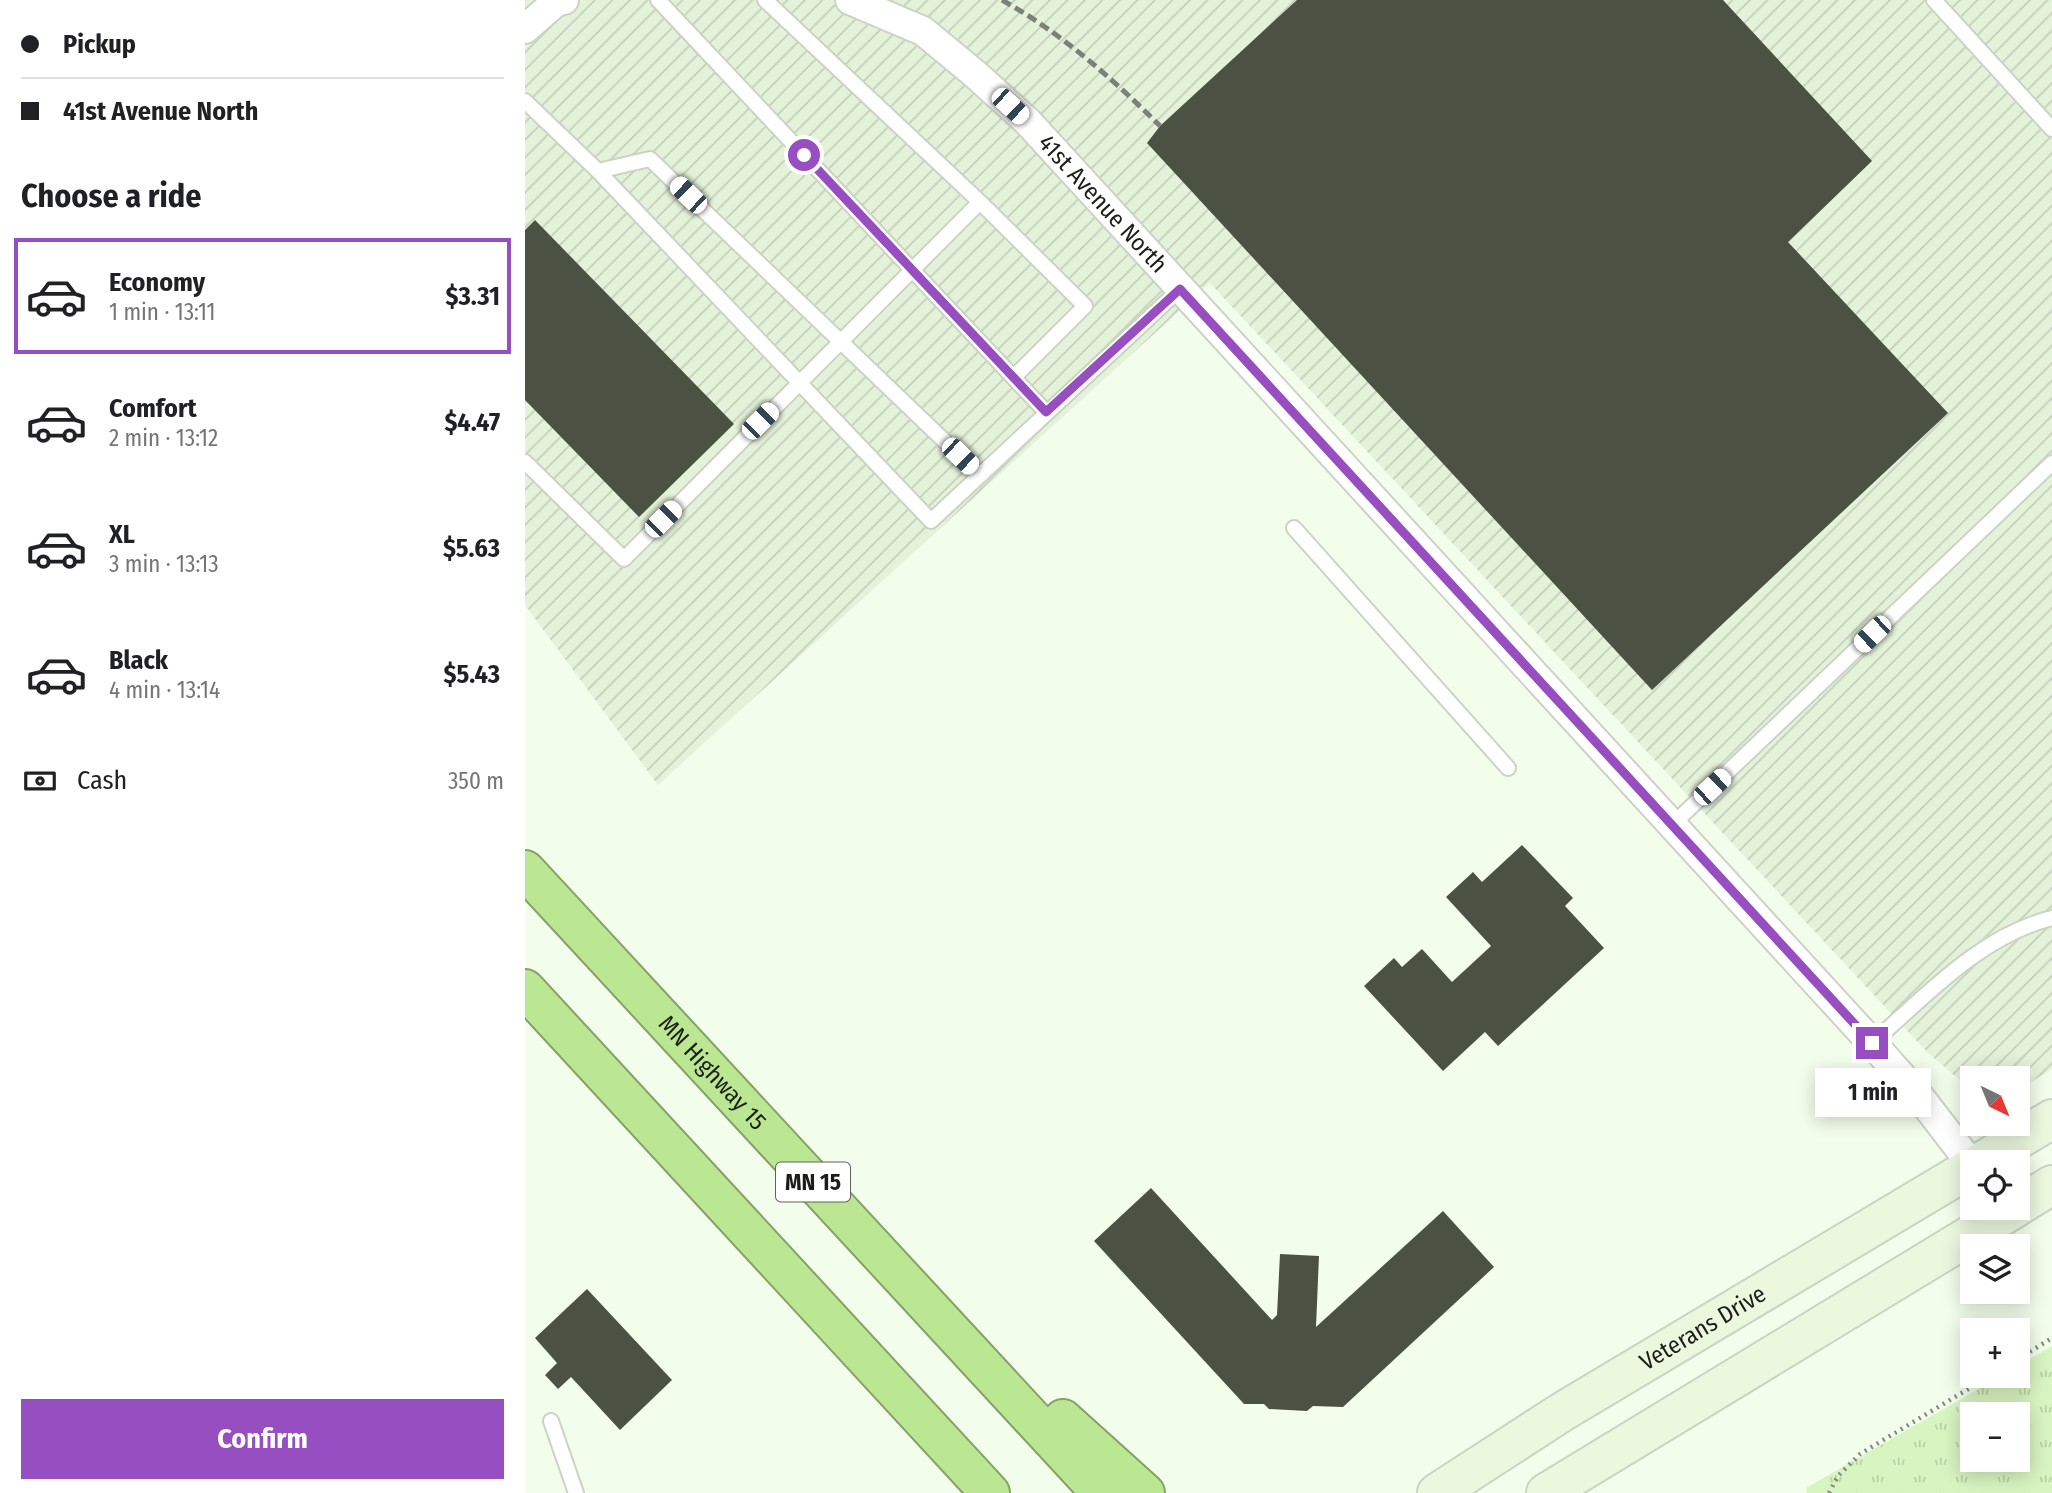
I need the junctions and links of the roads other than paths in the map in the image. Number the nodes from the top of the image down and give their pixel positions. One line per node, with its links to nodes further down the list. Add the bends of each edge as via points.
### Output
1 (563, 0): 6 (street)
2 (658, 0): 11 (lane)
3 (765, 0): 10 (lane)
4 (850, 0): 12 (street, 41st Avenue North, via 923,31 975,74 1028,122)
5 (1934, 0): 8 (lane)
6 (525, 29)
7 (525, 101): 9 (lane)
8 (2052, 129)
9 (598, 171): 13 (lane, via 650,159); 15 (lane)
10 (980, 202): 11 (lane); 14 (lane, via 1085,306)
11 (914, 270): 13 (lane); 14 (lane)
12 (1180, 289): 16 (lane); 22 (street, 41st Avenue North)
13 (842, 340): 15 (lane); 19 (lane)
14 (1014, 377): 16 (lane)
15 (799, 382): 17 (lane, via 624,559); 19 (lane, via 932,521)
16 (1046, 412): 19 (lane)
17 (525, 462)
18 (2052, 463): 22 (lane)
19 (980, 475)
20 (1294, 528): 21 (lane)
21 (1508, 768)
22 (1672, 825): 26 (street, 41st Avenue North)
23 (525, 870): 34 (highway, MN Highway 15 / MN 15)
24 (2052, 918): 26 (lane, via 2000,938 1960,966)
25 (525, 989): 36 (highway)
26 (1872, 1043): 28 (street, 41st Avenue North)
27 (2052, 1119): 29 (main road)
28 (1960, 1150)
29 (2001, 1150)
30 (1960, 1173): 42 (main road, Veterans Drive, via 1562,1412)
31 (2052, 1185): 32 (main road)
32 (2030, 1197)
33 (1991, 1220): 43 (main road)
34 (882, 1256): 40 (highway, MN Highway 15 / MN 15); 41 (highway)
35 (551, 1421): 37 (lane)
36 (937, 1435): 38 (highway); 39 (highway)
37 (576, 1493)
38 (978, 1493)
39 (990, 1493)
40 (1101, 1493)
41 (1145, 1493)
42 (1437, 1493)
43 (1546, 1493)

